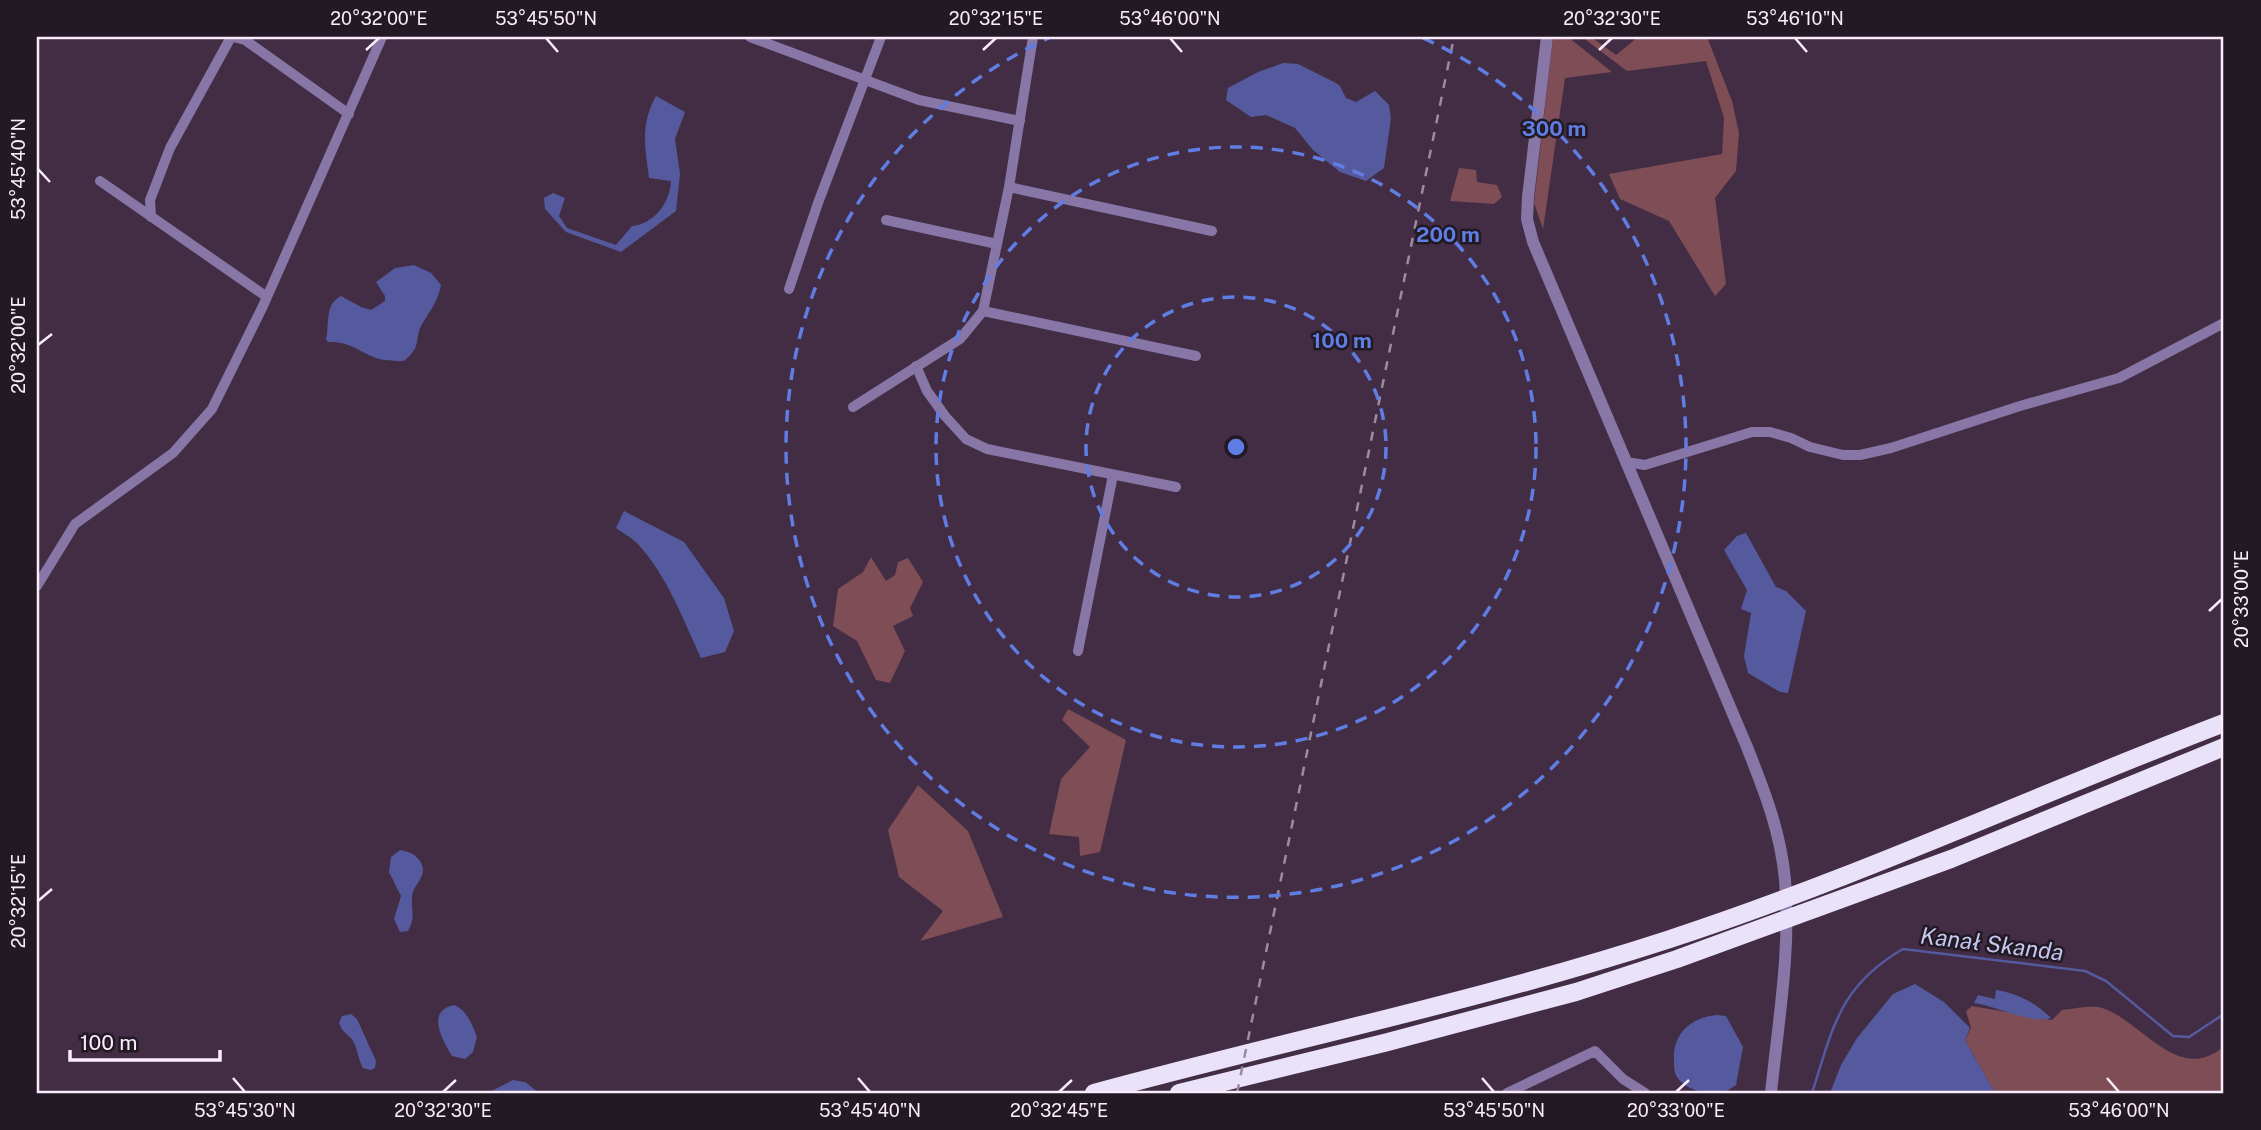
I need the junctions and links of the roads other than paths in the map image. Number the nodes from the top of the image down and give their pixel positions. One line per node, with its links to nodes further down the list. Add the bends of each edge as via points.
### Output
1 (232, 37): 8 (street, via 245,40); 12 (street, via 170,148 150,200)
2 (382, 37): 8 (street)
3 (750, 37): 7 (street)
4 (881, 37): 7 (street)
5 (1033, 37): 9 (street)
6 (1547, 37): 23 (street, via 1527,219)
7 (866, 78): 9 (street, via 919,100); 16 (street)
8 (348, 114): 17 (street)
9 (1020, 121): 11 (street)
10 (100, 181): 12 (street)
11 (1009, 187): 14 (street); 15 (street)
12 (151, 217): 17 (street)
13 (886, 220): 15 (street)
14 (1212, 231)
15 (997, 244): 18 (street)
16 (789, 289)
17 (267, 297): 26 (street, via 212,408 173,453 75,524)
18 (983, 311): 20 (street); 21 (street, via 960,339)
19 (2224, 323): 23 (street, via 2119,378 1891,448 1843,455 1770,432 1752,432 1645,465)
20 (1196, 356)
21 (916, 366): 22 (street); 24 (street, via 927,391 966,439 987,449)
22 (853, 407)
23 (1626, 462): 34 (street, via 1771,809 1787,911)
24 (1113, 475): 25 (street); 27 (street)
25 (1176, 486)
26 (37, 586)
27 (1079, 652)
28 (2224, 723): 30 (highway, via 1940,839 1664,941 1464,998)
29 (2224, 747): 31 (highway, via 1951,859 1639,972 1384,1043)
30 (1094, 1093)
31 (1179, 1093)
32 (1507, 1093): 33 (street, via 1595,1051)
33 (1645, 1093)
34 (1771, 1093)

